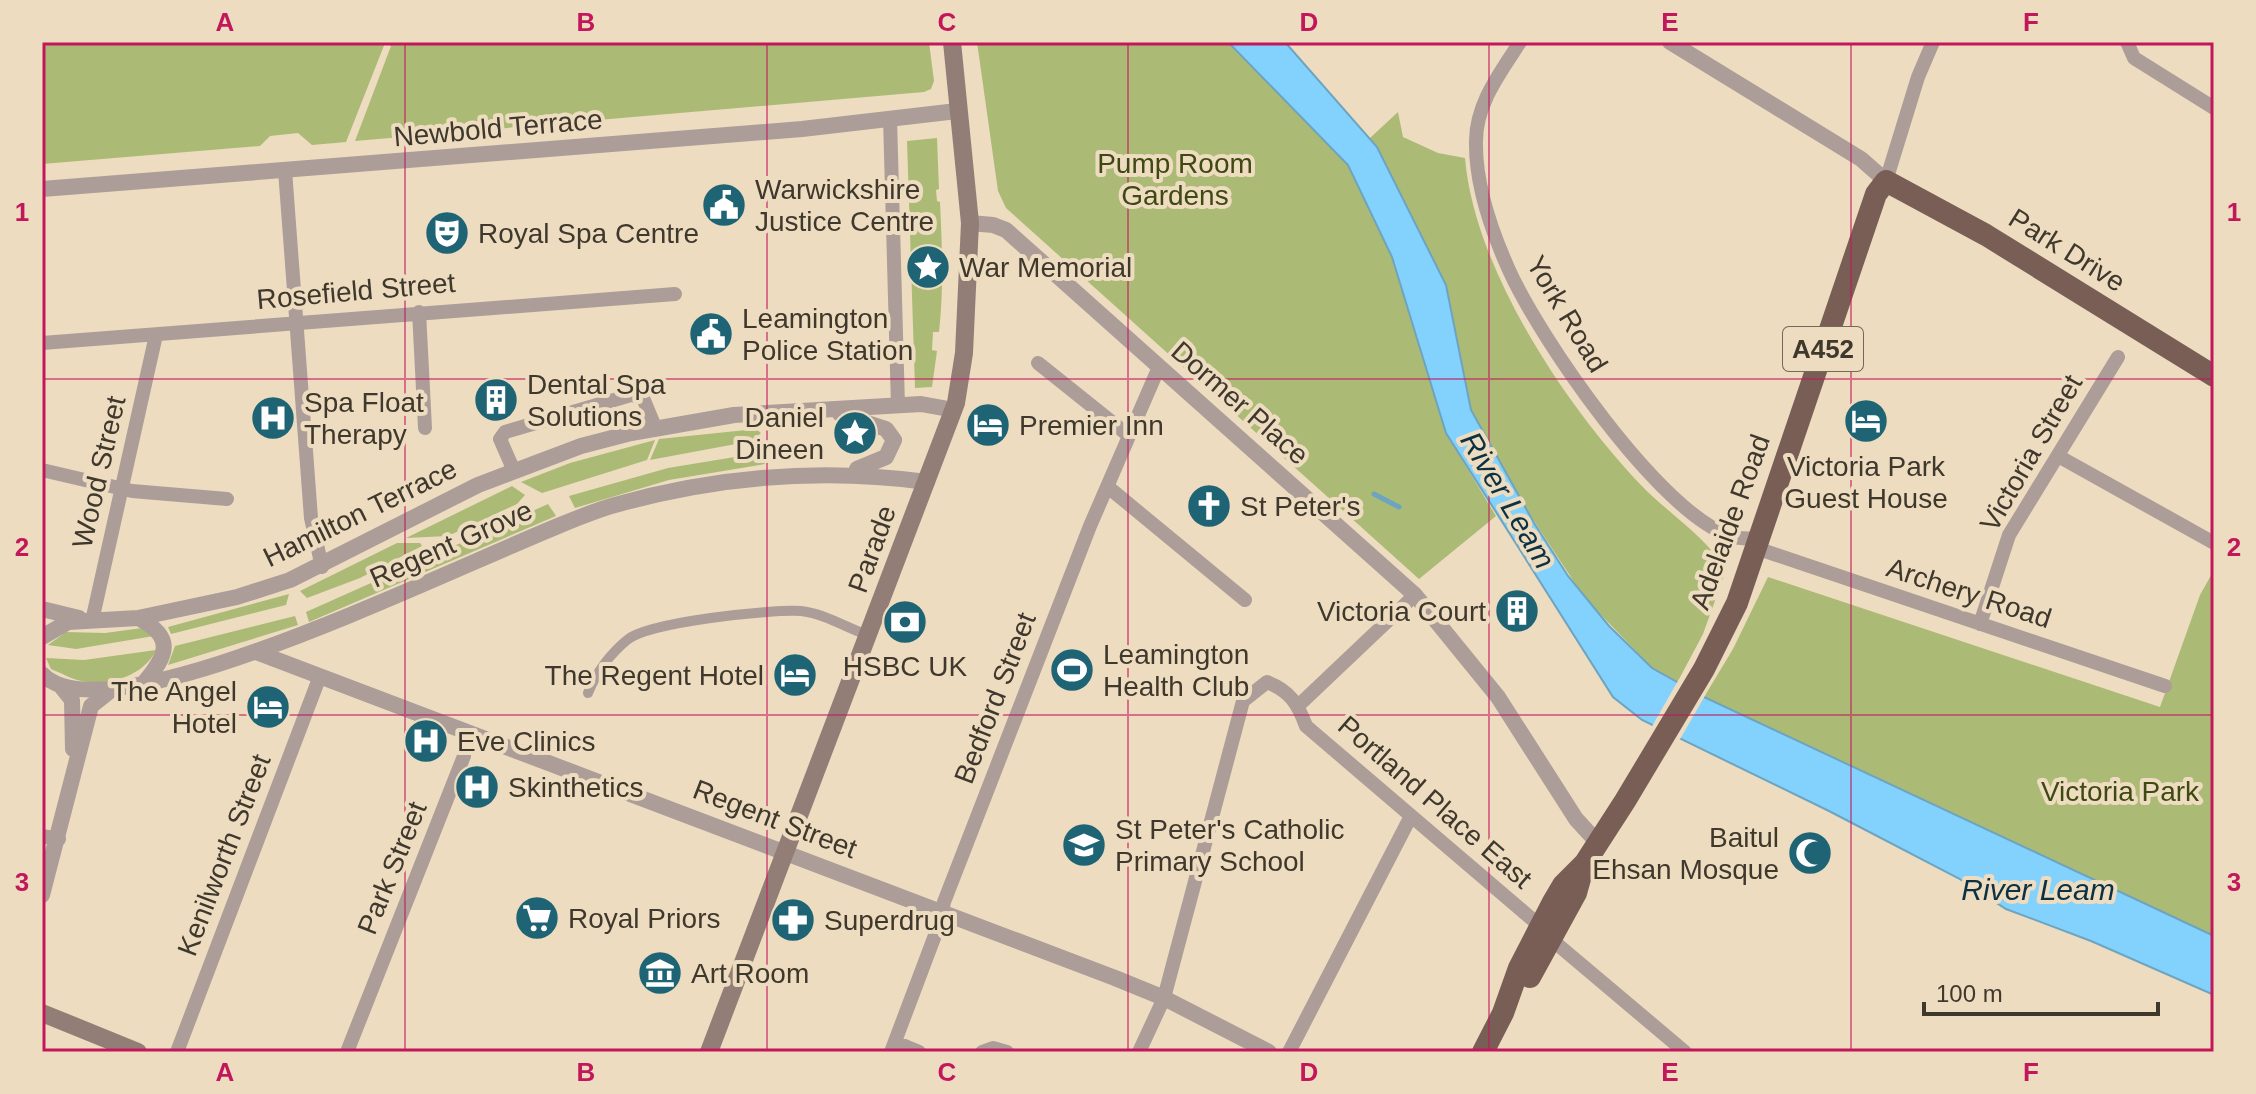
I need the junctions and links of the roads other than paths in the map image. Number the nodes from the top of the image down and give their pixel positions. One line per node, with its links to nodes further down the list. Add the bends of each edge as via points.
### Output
1 (952, 42): 7 (main road, Parade)
2 (1520, 42): 37 (street, York Road, via 1484,100 1476,139 1487,214 1509,270 1555,351 1606,421 1702,521)
3 (1670, 42): 10 (street, via 1861,159)
4 (1933, 42): 10 (street)
5 (2127, 42): 6 (street, via 2134,58)
6 (2214, 108)
7 (957, 111): 8 (street, Newbold Terrace); 12 (main road, Parade)
8 (890, 118): 9 (street, Newbold Terrace); 22 (street)
9 (285, 170): 11 (street, Newbold Terrace); 15 (street)
10 (1886, 181): 21 (highway, Park Drive, via 1986,235); 37 (highway, Adelaide Road / A452, via 1876,194)
11 (42, 189)
12 (970, 223): 20 (street, Dormer Place, via 1006,230); 23 (main road, Parade, via 964,353)
13 (675, 294): 14 (street, Rosefield Street)
14 (419, 312): 15 (street, Rosefield Street); 26 (street)
15 (296, 322): 16 (street, Rosefield Street); 39 (street, via 314,542)
16 (156, 335): 17 (street, Rosefield Street); 35 (street, Wood Street)
17 (42, 343)
18 (2118, 357): 29 (street, Victoria Street)
19 (1038, 363): 27 (street)
20 (1159, 367): 27 (street, Bedford Street); 40 (street, Dormer Place)
21 (2214, 376)
22 (898, 406): 23 (street, Hamilton Terrace, via 933,404); 24 (street, Hamilton Terrace)
23 (954, 410): 33 (main road, Parade)
24 (831, 411): 25 (street, Hamilton Terrace, via 734,415); 28 (street, Hamilton Terrace, via 886,429)
25 (655, 427): 31 (street, Hamilton Terrace); 31 (street, via 643,398 631,395 505,432 500,439)
26 (425, 428)
27 (1128, 435): 34 (street, Bedford Street)
28 (893, 445): 32 (street, Regent Grove, via 880,461)
29 (2058, 456): 38 (street); 45 (street, Victoria Street, via 2009,535)
30 (42, 470): 35 (street)
31 (514, 471): 39 (street, Hamilton Terrace, via 439,504)
32 (846, 473): 33 (street, Regent Grove); 48 (street, Regent Grove, via 716,484 588,512 376,607)
33 (927, 482): 46 (main road, Parade)
34 (1108, 487): 41 (street); 64 (street, Bedford Street)
35 (122, 488): 36 (street); 44 (street, Wood Street)
36 (227, 499)
37 (1757, 543): 45 (street, Archery Road); 61 (highway, Adelaide Road / A452, via 1741,593 1704,669)
38 (2214, 543)
39 (322, 567): 43 (street, Hamilton Terrace, via 237,597)
40 (1415, 595): 56 (street); 61 (street, Dormer Place, via 1498,697 1576,819)
41 (1245, 600)
42 (42, 609): 44 (street)
43 (138, 618): 44 (street, Hamilton Terrace); 51 (street, via 158,631 164,642 161,659)
44 (90, 621): 47 (street, Hamilton Terrace, via 58,625)
45 (1980, 624): 53 (street, Archery Road)
46 (870, 636): 55 (street, via 803,611 663,627 628,639 598,667); 62 (main road, Parade)
47 (42, 637)
48 (256, 652): 50 (street, Regent Street); 51 (street, Regent Grove)
49 (43, 676): 52 (street)
50 (320, 676): 57 (street, Regent Street); 70 (street, Kenilworth Street)
51 (143, 684): 54 (street, Regent Grove)
52 (59, 685): 54 (street, Regent Grove); 58 (street, via 73,705)
53 (2165, 686)
54 (112, 690): 58 (street, via 92,703)
55 (588, 693)
56 (1299, 705): 59 (street, Portland Place East, via 1306,726); 66 (street, Portland Place East, via 1267,682 1243,701)
57 (465, 732): 62 (street, Regent Street); 71 (street, Park Street, via 464,756 376,978 381,1006 368,1009)
58 (73, 771): 60 (street)
59 (1411, 816): 65 (street, Portland Place East); 78 (street)
60 (50, 838): 63 (street)
61 (1598, 843): 65 (highway, Adelaide Road / A452, via 1576,893)
62 (786, 851): 64 (street, Regent Street); 72 (main road, Parade)
63 (42, 895)
64 (942, 910): 66 (street, Regent Street); 68 (street, Bedford Street)
65 (1546, 932): 79 (highway, A452, via 1519,968); 80 (street, Portland Place East)
66 (1164, 998): 76 (street); 77 (street, Regent Street)
67 (42, 1013): 69 (main road)
68 (893, 1047): 73 (street)
69 (138, 1052)
70 (177, 1052)
71 (347, 1052)
72 (709, 1052)
73 (919, 1052)
74 (982, 1052): 75 (street)
75 (1007, 1052)
76 (1139, 1052)
77 (1269, 1052)
78 (1289, 1052)
79 (1483, 1052)
80 (1684, 1052)

